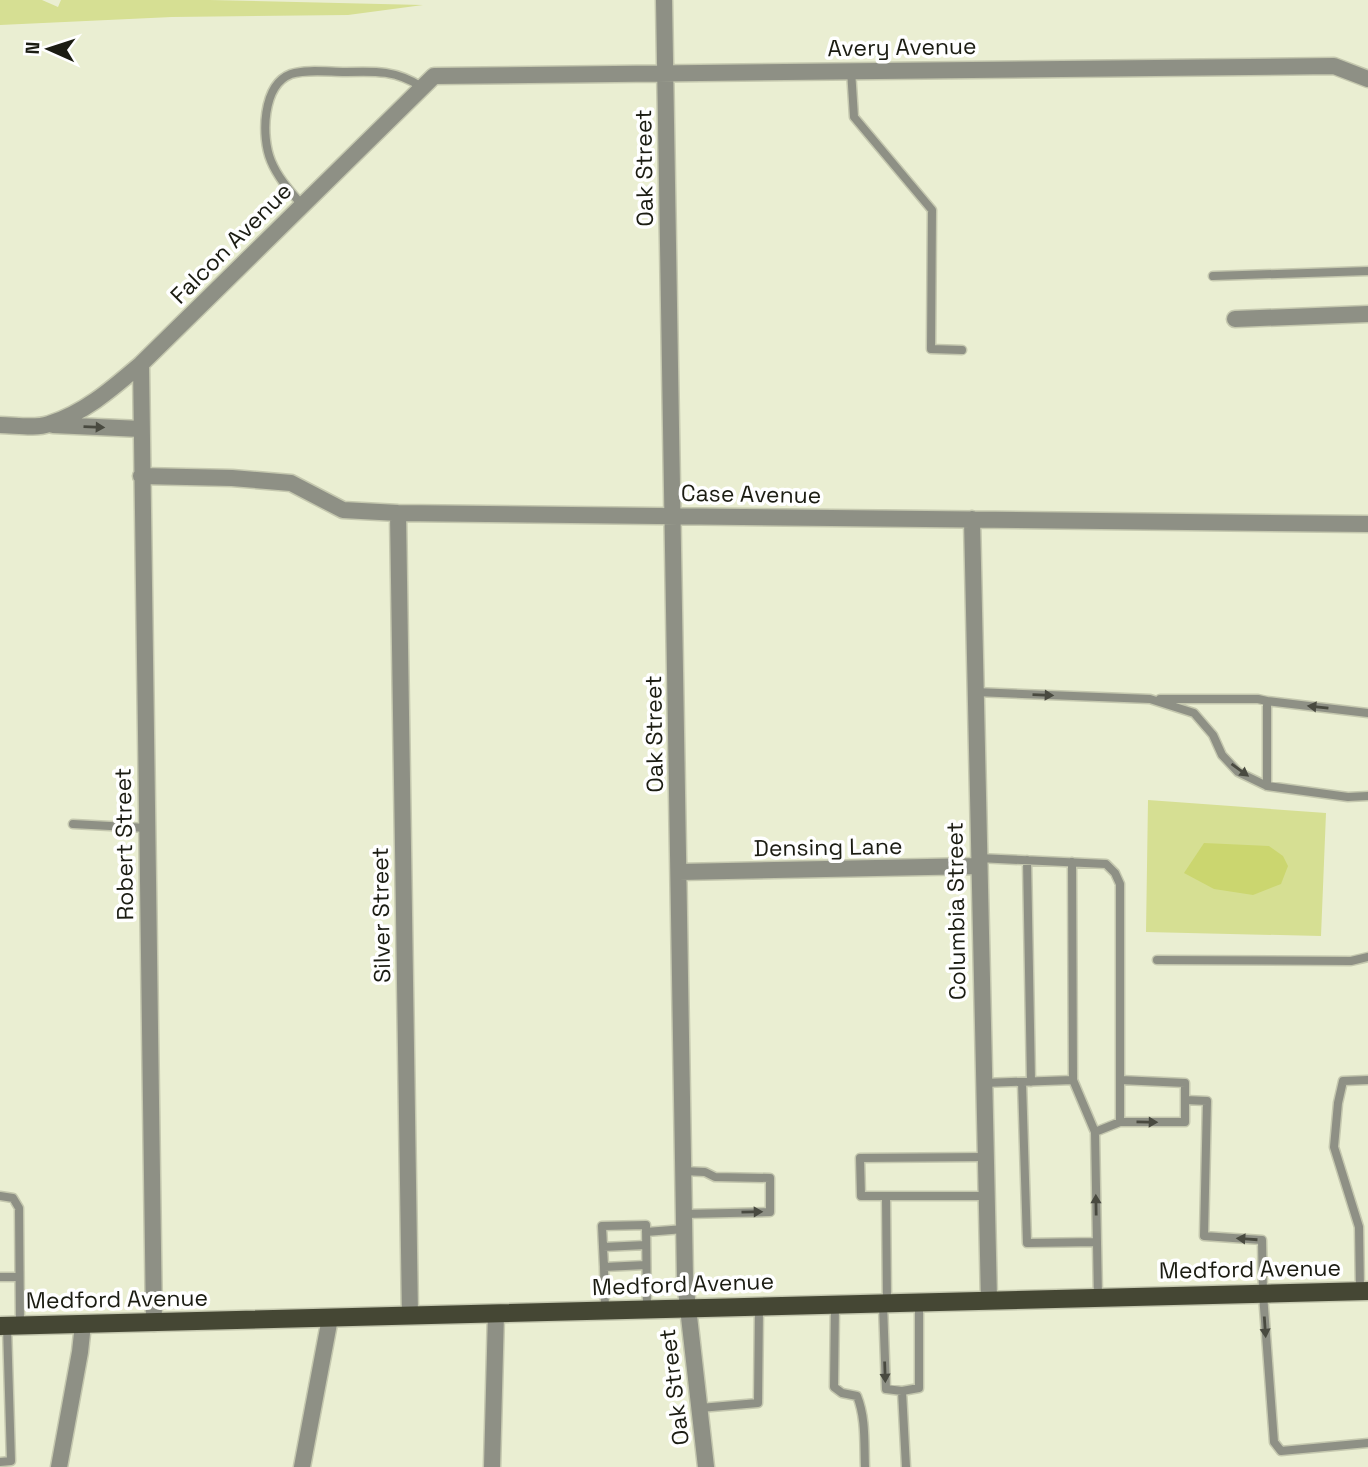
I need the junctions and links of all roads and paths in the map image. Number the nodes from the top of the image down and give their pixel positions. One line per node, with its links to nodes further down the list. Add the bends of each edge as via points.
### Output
1 (664, 0): 3 (street, Oak Street)
2 (851, 70): 3 (street, Avery Avenue); 4 (street, Avery Avenue, via 1334,66); 11 (lane, via 854,117 932,211 931,349)
3 (665, 72): 5 (street, Avery Avenue); 18 (street, Oak Street)
4 (1368, 79)
5 (428, 81): 6 (street, Falcon Avenue); 6 (lane, via 394,73 291,74 274,87 265,126 270,159)
6 (302, 205): 12 (street, Falcon Avenue)
7 (1368, 271): 8 (lane)
8 (1213, 276)
9 (1368, 314): 10 (street)
10 (1235, 319)
11 (962, 350)
12 (141, 363): 14 (street, Falcon Avenue, via 80,411); 15 (street, Robert Street)
13 (0, 425): 14 (street, Falcon Avenue)
14 (47, 425): 15 (street, Falcon Avenue, one-way to 15)
15 (141, 429): 16 (street, Robert Street)
16 (141, 476): 17 (street, Case Avenue, via 291,483 343,510); 28 (street, Robert Street)
17 (398, 513): 18 (street, Case Avenue); 69 (street, Silver Street)
18 (674, 515): 19 (street, Case Avenue); 32 (street, Oak Street)
19 (971, 519): 20 (street, Case Avenue); 21 (street, Columbia Street)
20 (1368, 524)
21 (975, 692): 22 (lane, one-way to 22); 30 (street, Columbia Street)
22 (1150, 699): 23 (lane); 25 (lane, one-way to 25, via 1194,713 1238,772)
23 (1267, 701): 24 (lane, one-way to 23); 25 (lane)
24 (1368, 713)
25 (1267, 786): 26 (lane)
26 (1368, 796)
27 (73, 824): 28 (lane)
28 (146, 828): 71 (street, Robert Street)
29 (1027, 860): 30 (lane); 31 (lane); 38 (lane)
30 (978, 862): 32 (street, Densing Lane); 39 (street, Columbia Street)
31 (1072, 862): 35 (lane); 36 (lane, via 1106,864 1120,884)
32 (679, 873): 44 (street, Oak Street)
33 (1368, 957): 34 (lane, via 1350,961)
34 (1157, 960)
35 (1073, 1080): 38 (lane); 42 (lane)
36 (1120, 1080): 40 (lane, via 1185,1083); 41 (lane)
37 (1368, 1080): 57 (lane, via 1343,1081 1334,1147 1359,1227)
38 (1026, 1082): 39 (lane); 50 (lane, via 1027,1243)
39 (983, 1083): 43 (street, Columbia Street)
40 (1185, 1100): 41 (lane, one-way to 40, via 1185,1122); 58 (lane, one-way to 40, via 1262,1240 1204,1236 1207,1101)
41 (1120, 1122): 42 (lane)
42 (1095, 1132): 50 (lane, one-way to 42)
43 (984, 1157): 46 (lane, via 860,1158 861,1196); 47 (street, Columbia Street)
44 (683, 1171): 48 (street, Oak Street); 48 (lane, one-way to 44, via 770,1212 770,1178)
45 (0, 1196): 56 (lane, via 13,1198 19,1208)
46 (886, 1196): 47 (lane); 62 (lane)
47 (985, 1196): 60 (street, Columbia Street)
48 (684, 1221): 49 (lane); 65 (street, Oak Street)
49 (646, 1228): 51 (lane); 52 (lane, via 602,1226)
50 (1097, 1242): 59 (lane)
51 (646, 1245): 52 (lane); 53 (lane)
52 (603, 1247): 54 (lane)
53 (646, 1265): 54 (lane); 66 (lane)
54 (604, 1267): 67 (lane)
55 (0, 1277): 56 (lane)
56 (19, 1277): 73 (lane)
57 (1364, 1291): 58 (main road, Medford Avenue)
58 (1263, 1294): 59 (main road, Medford Avenue); 77 (lane, one-way to 77, via 1274,1442 1281,1451)
59 (1098, 1298): 60 (main road, Medford Avenue)
60 (989, 1301): 61 (main road, Medford Avenue)
61 (919, 1302): 62 (main road, Medford Avenue); 75 (lane, via 919,1388)
62 (885, 1303): 63 (main road, Medford Avenue); 75 (lane, one-way to 75, via 886,1388)
63 (835, 1304): 64 (main road, Medford Avenue); 83 (lane, via 834,1387 857,1396 861,1406)
64 (759, 1306): 65 (main road, Medford Avenue); 76 (lane, via 758,1403)
65 (688, 1309): 66 (main road, Medford Avenue); 76 (street, Oak Street)
66 (647, 1310): 67 (main road, Medford Avenue)
67 (605, 1311): 68 (main road, Medford Avenue)
68 (496, 1313): 69 (main road, Medford Avenue); 81 (street)
69 (410, 1316): 70 (main road, Medford Avenue)
70 (330, 1318): 71 (main road, Medford Avenue); 80 (street)
71 (154, 1323): 72 (main road, Medford Avenue)
72 (83, 1325): 73 (main road, Medford Avenue); 79 (street)
73 (9, 1326): 74 (lane)
74 (4, 1390): 78 (lane, via 11,1461)
75 (902, 1391): 84 (lane)
76 (700, 1408): 82 (street, Oak Street)
77 (1368, 1443)
78 (0, 1462)
79 (58, 1467)
80 (302, 1467)
81 (492, 1467)
82 (706, 1467)
83 (865, 1467)
84 (905, 1467)

